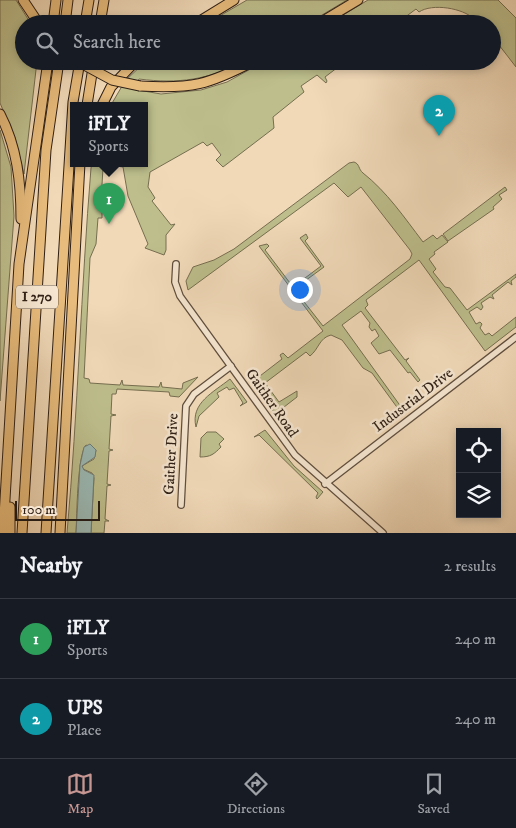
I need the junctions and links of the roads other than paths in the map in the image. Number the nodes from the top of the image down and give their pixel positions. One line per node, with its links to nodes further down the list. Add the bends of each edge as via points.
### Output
1 (24, 0): 8 (highway)
2 (56, 0): 9 (highway)
3 (68, 0): 10 (highway)
4 (89, 0): 11 (highway)
5 (104, 0): 12 (highway)
6 (234, 0): 13 (highway)
7 (358, 0): 14 (highway)
8 (33, 15)
9 (54, 15)
10 (66, 15)
11 (87, 15)
12 (102, 15)
13 (210, 15)
14 (333, 15)
15 (47, 70): 28 (highway, I 270)
16 (58, 70): 37 (highway, I 270, via 46,150)
17 (77, 70): 22 (highway, I 270)
18 (93, 70): 23 (highway)
19 (94, 70): 21 (highway, bridge, via 112,80 173,88 197,86)
20 (127, 70): 24 (highway, via 111,86)
21 (237, 70)
22 (73, 102)
23 (88, 102)
24 (103, 102)
25 (0, 114): 28 (highway, via 13,147 20,181)
26 (70, 150): 38 (highway, I 270)
27 (81, 167): 39 (highway, I 270)
28 (21, 250): 32 (highway, I 270)
29 (176, 264): 31 (street, Gaither Road, via 175,282 180,296)
30 (516, 337): 33 (street, Industrial Drive)
31 (231, 366): 33 (street, Gaither Road, via 285,444); 34 (street, Gaither Drive, via 188,401)
32 (11, 379): 35 (highway, I 270); 36 (highway, via 14,414)
33 (325, 484): 40 (street, Gaither Road)
34 (181, 505)
35 (3, 533)
36 (10, 533)
37 (22, 533)
38 (46, 533)
39 (60, 533)
40 (383, 533)

